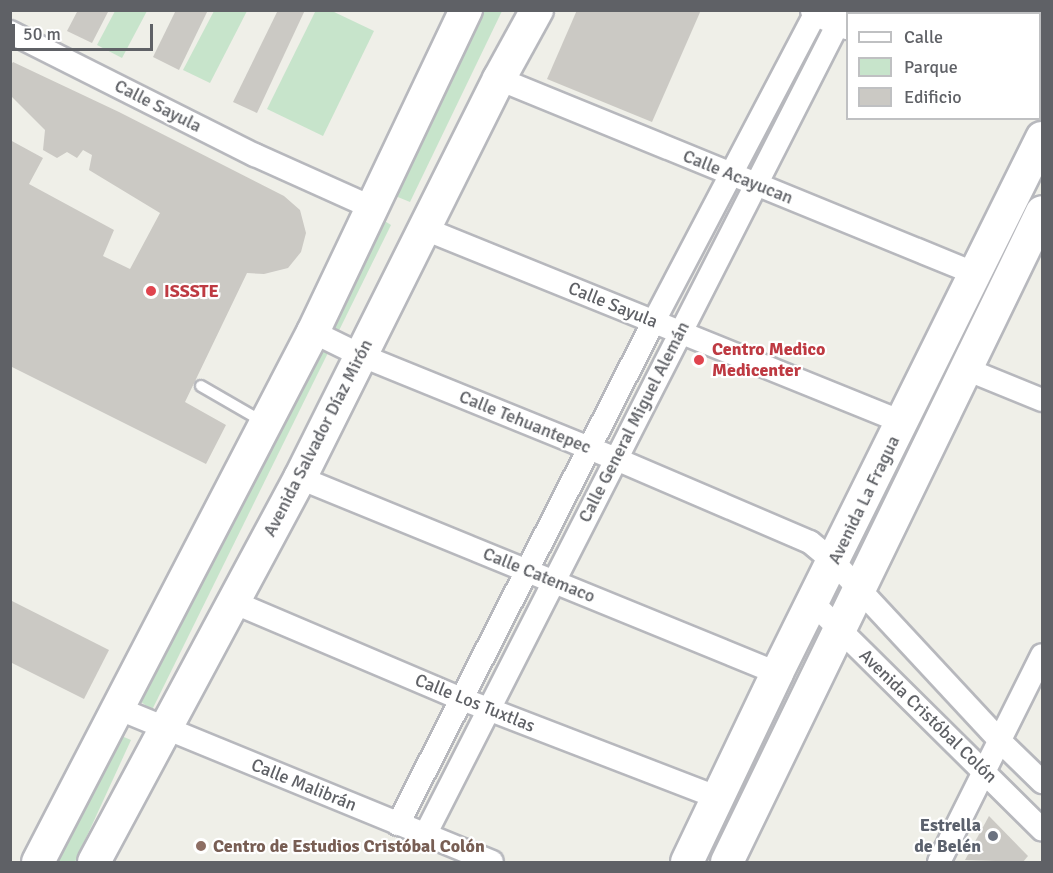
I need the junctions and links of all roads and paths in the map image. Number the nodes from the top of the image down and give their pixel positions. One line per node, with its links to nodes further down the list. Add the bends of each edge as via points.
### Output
1 (466, 10): 9 (main road)
2 (537, 10): 5 (main road, Avenida Salvador Díaz Mirón)
3 (833, 15): 7 (street, Calle General Miguel Alemán); 8 (street, Calle General Miguel Alemán)
4 (10, 32): 9 (street, Calle Sayula, via 255,155)
5 (499, 79): 7 (street, Calle Acayucan); 11 (main road, Avenida Salvador Díaz Mirón)
6 (1042, 138): 12 (main road, Avenida La Fragua)
7 (730, 174): 8 (street, Calle Acayucan); 13 (street, Calle General Miguel Alemán)
8 (756, 184): 12 (street, Calle Acayucan); 15 (street, Calle General Miguel Alemán)
9 (373, 208): 14 (main road)
10 (1042, 212): 17 (main road, Avenida La Fragua)
11 (425, 229): 13 (street, Calle Sayula); 16 (main road, Avenida Salvador Díaz Mirón)
12 (976, 274): 21 (main road, Avenida La Fragua)
13 (654, 321): 15 (street, Calle Sayula); 22 (street, Calle General Miguel Alemán)
14 (313, 332): 16 (street, Calle Tehuantepec); 20 (main road)
15 (679, 333): 21 (street, Calle Sayula); 23 (street, Calle General Miguel Alemán)
16 (360, 355): 22 (street, Calle Tehuantepec); 24 (main road, Avenida Salvador Díaz Mirón)
17 (966, 369): 19 (street); 28 (main road, Avenida La Fragua)
18 (201, 386): 20 (lane)
19 (1042, 400)
20 (265, 423): 35 (main road)
21 (902, 423): 25 (main road, Avenida La Fragua)
22 (589, 449): 23 (street, Calle Tehuantepec); 26 (street, Calle General Miguel Alemán)
23 (616, 459): 25 (street, Calle Tehuantepec, via 782,528 810,542); 27 (street, Calle General Miguel Alemán)
24 (300, 478): 26 (street, Calle Catemaco); 29 (main road, Avenida Salvador Díaz Mirón)
25 (833, 561): 28 (street, Avenida Cristóbal Colón); 30 (main road, Avenida La Fragua)
26 (527, 570): 27 (street, Calle Catemaco); 34 (street, Calle General Miguel Alemán)
27 (554, 582): 33 (street, Calle Catemaco); 36 (street, Calle General Miguel Alemán)
28 (859, 591): 31 (main road, Avenida La Fragua); 38 (street, Avenida Cristóbal Colón)
29 (233, 602): 34 (street, Calle Los Tuxtlas); 37 (main road, Avenida Salvador Díaz Mirón)
30 (813, 603): 31 (street, Avenida Cristóbal Colón); 33 (main road, Avenida La Fragua)
31 (840, 629): 39 (street, Avenida Cristóbal Colón); 49 (main road, Avenida La Fragua)
32 (1042, 656): 38 (street)
33 (777, 673): 41 (main road, Avenida La Fragua)
34 (462, 699): 36 (street, Calle Los Tuxtlas); 42 (street, Calle General Miguel Alemán)
35 (117, 708): 37 (street, Calle Malibrán); 45 (main road)
36 (489, 709): 41 (street, Calle Los Tuxtlas); 44 (street, Calle General Miguel Alemán)
37 (166, 728): 42 (street, Calle Malibrán); 46 (main road, Avenida Salvador Díaz Mirón)
38 (1000, 741): 39 (street); 40 (street, Avenida Cristóbal Colón)
39 (985, 771): 43 (street, Avenida Cristóbal Colón); 50 (street)
40 (1042, 782)
41 (718, 798): 48 (main road, Avenida La Fragua)
42 (398, 824): 44 (street, Calle Malibrán)
43 (1042, 830)
44 (425, 836): 47 (street, Calle Malibrán)
45 (38, 862)
46 (94, 862)
47 (492, 862)
48 (687, 862)
49 (727, 862)
50 (939, 862)

